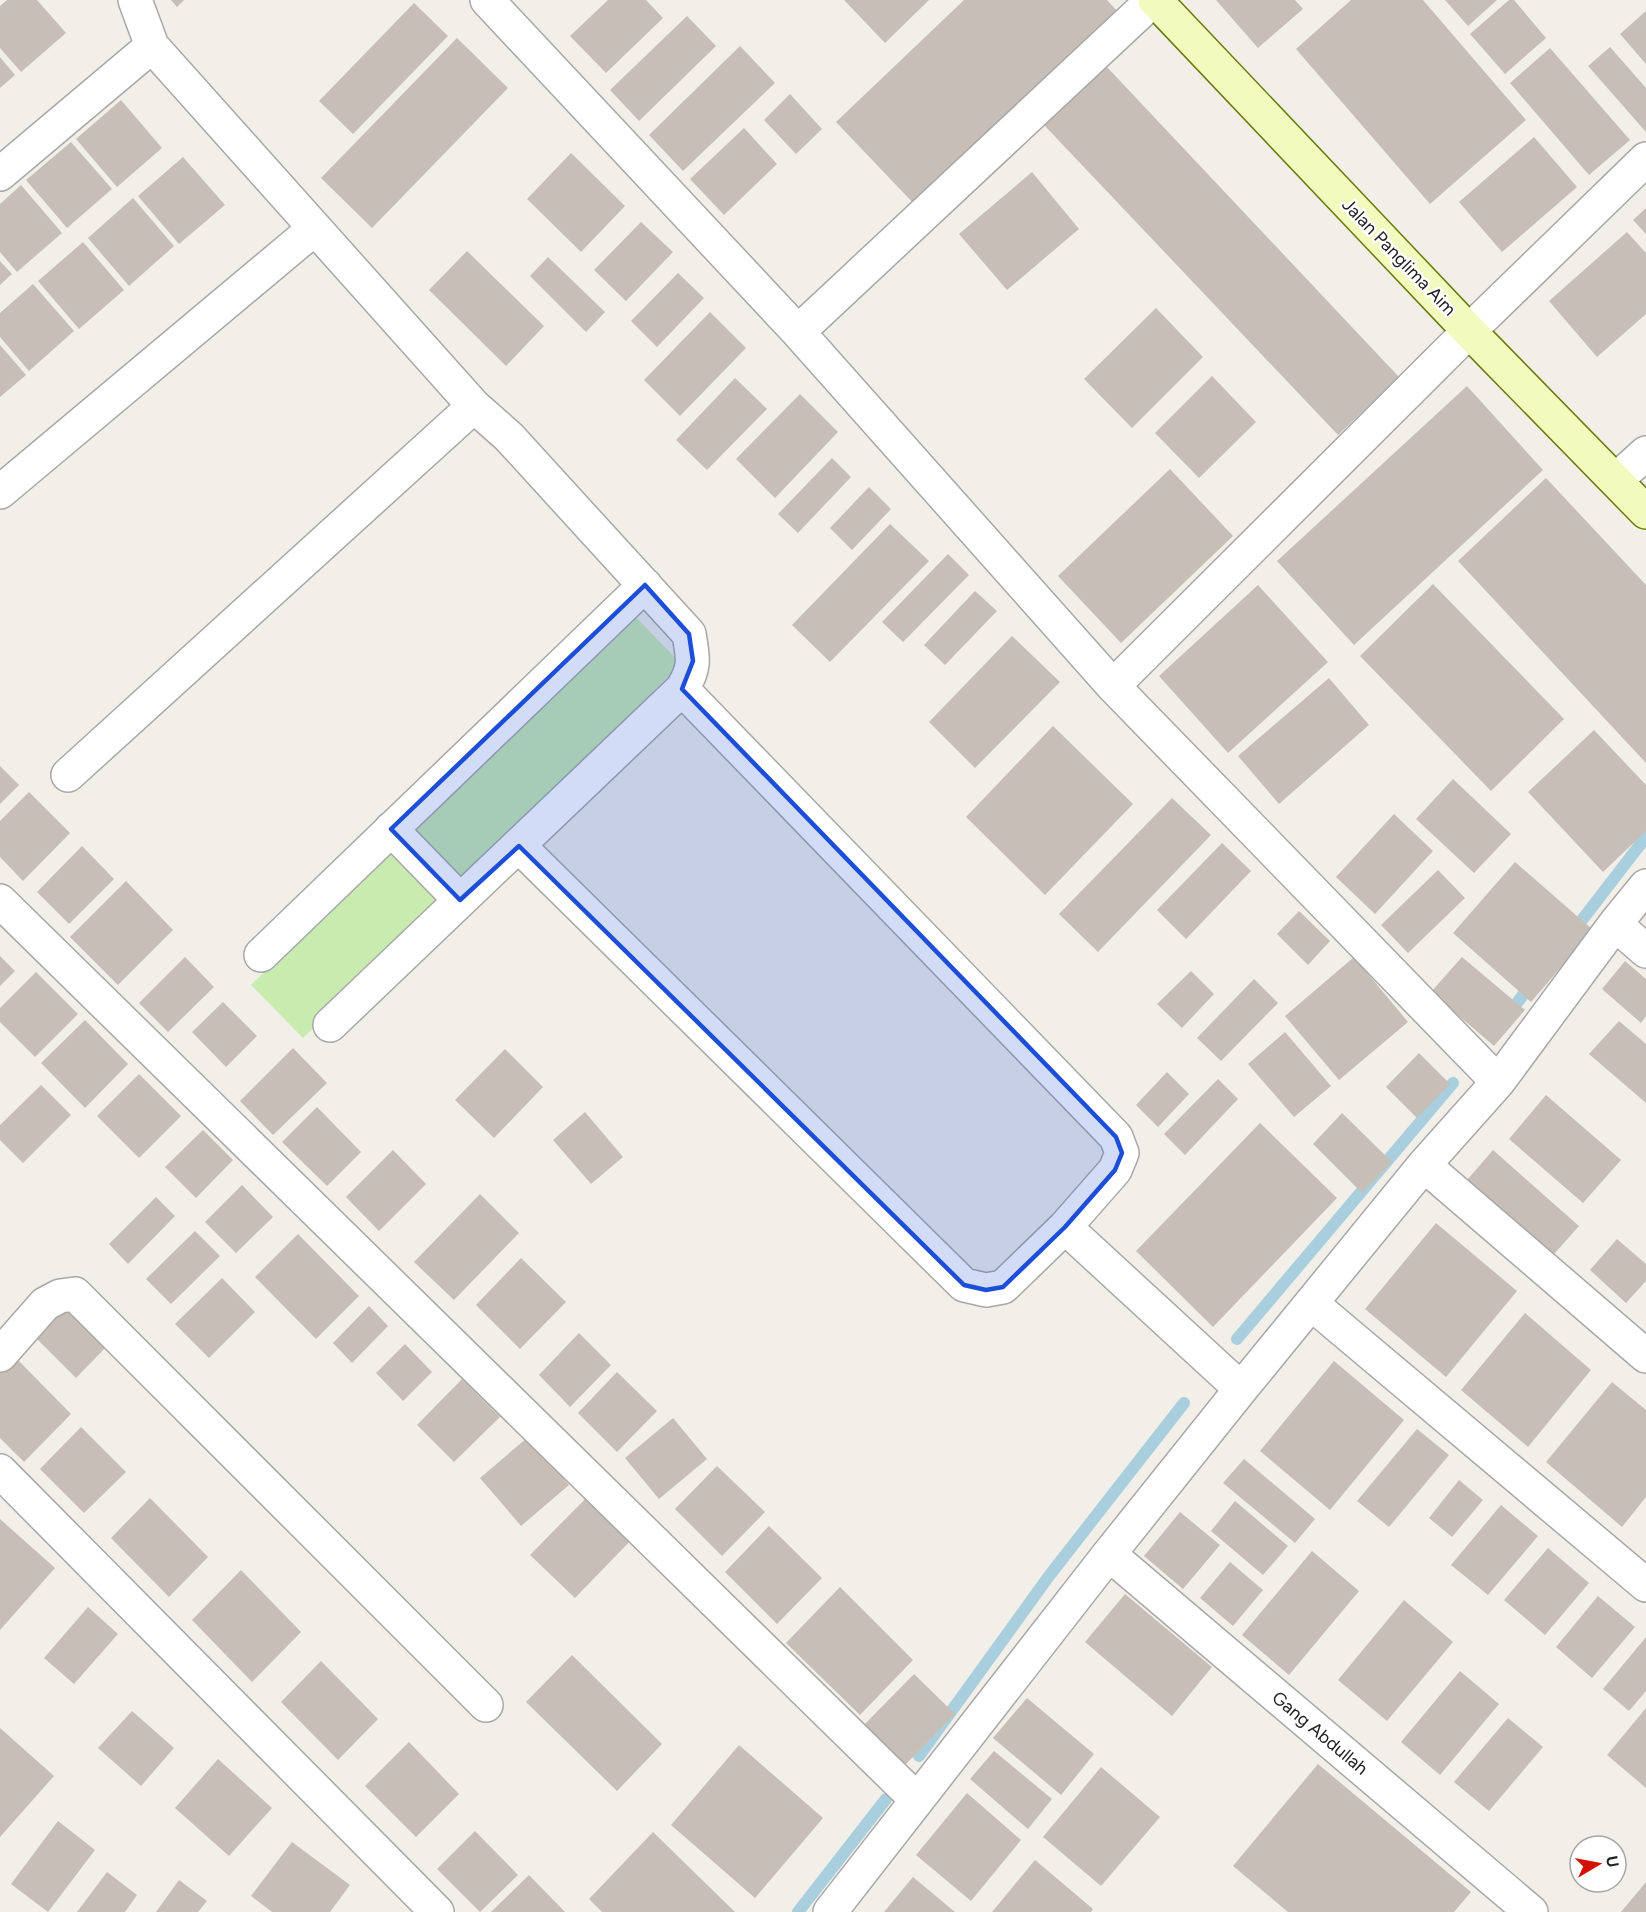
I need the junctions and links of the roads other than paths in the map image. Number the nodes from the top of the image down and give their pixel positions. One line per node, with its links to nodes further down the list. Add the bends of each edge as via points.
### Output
1 (135, 0): 4 (street)
2 (487, 0): 9 (street)
3 (1154, 0): 8 (street, Jalan Panglima Aim); 9 (street)
4 (152, 46): 6 (street); 7 (street)
5 (1646, 159): 8 (street)
6 (0, 174)
7 (314, 229): 10 (street); 13 (street)
8 (1469, 331): 12 (street, Jalan Panglima Aim); 16 (street)
9 (798, 332): 16 (street)
10 (474, 406): 15 (street, via 509,437); 18 (street)
11 (1646, 453): 12 (street)
12 (1616, 480): 14 (street, Jalan Panglima Aim)
13 (0, 492)
14 (1646, 512)
15 (645, 585): 17 (street, via 689,634 693,662); 19 (street)
16 (1113, 686): 28 (street)
17 (682, 689): 20 (street); 30 (street, via 1116,1137 1122,1153 1115,1170)
18 (68, 775)
19 (391, 829): 22 (street); 26 (street)
20 (519, 846): 22 (street); 30 (street, via 964,1285 986,1290 1003,1287)
21 (1646, 886): 24 (street)
22 (460, 900): 27 (street)
23 (0, 901): 39 (street)
24 (1615, 924): 25 (street); 28 (street)
25 (1646, 951)
26 (261, 955)
27 (330, 1026)
28 (1498, 1082): 29 (street)
29 (1424, 1165): 31 (street); 33 (street)
30 (1065, 1227): 34 (street)
31 (1312, 1304): 34 (street); 37 (street)
32 (0, 1355): 38 (street, via 45,1304 75,1294)
33 (1646, 1356)
34 (1241, 1389): 36 (street)
35 (0, 1471): 40 (street)
36 (1108, 1554): 39 (street); 42 (street, Gang Abdullah)
37 (1646, 1585)
38 (486, 1705)
39 (917, 1800): 41 (street)
40 (437, 1912)
41 (830, 1912)
42 (1531, 1912)

